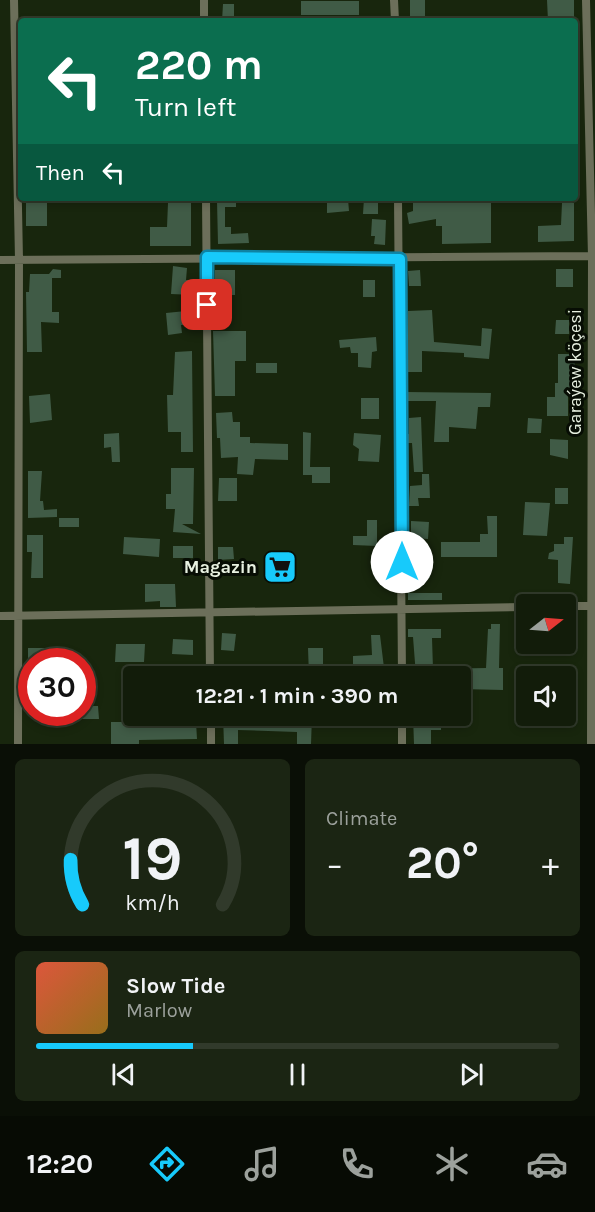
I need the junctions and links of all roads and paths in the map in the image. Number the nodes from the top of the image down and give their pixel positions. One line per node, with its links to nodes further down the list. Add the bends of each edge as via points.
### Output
1 (14, 0): 13 (street)
2 (204, 0): 5 (street)
3 (394, 0): 6 (street)
4 (586, 0): 9 (street, Garaýew köçesi)
5 (204, 18)
6 (395, 18)
7 (206, 201): 10 (street)
8 (398, 201): 11 (street)
9 (593, 256): 11 (street); 16 (street, Garaýew köçesi)
10 (207, 257): 11 (street); 13 (street); 18 (street)
11 (400, 259): 17 (street)
12 (0, 260): 13 (street)
13 (19, 260): 19 (street)
14 (576, 606): 16 (street)
15 (516, 607): 17 (street)
16 (593, 607): 28 (street, Garaýew köçesi)
17 (402, 608): 18 (street); 22 (street)
18 (209, 613): 19 (street); 21 (street)
19 (18, 615): 20 (street); 25 (street)
20 (0, 616)
21 (210, 666)
22 (402, 666)
23 (211, 726): 26 (street)
24 (402, 726): 27 (street)
25 (18, 744)
26 (211, 744)
27 (402, 744)
28 (591, 744)

